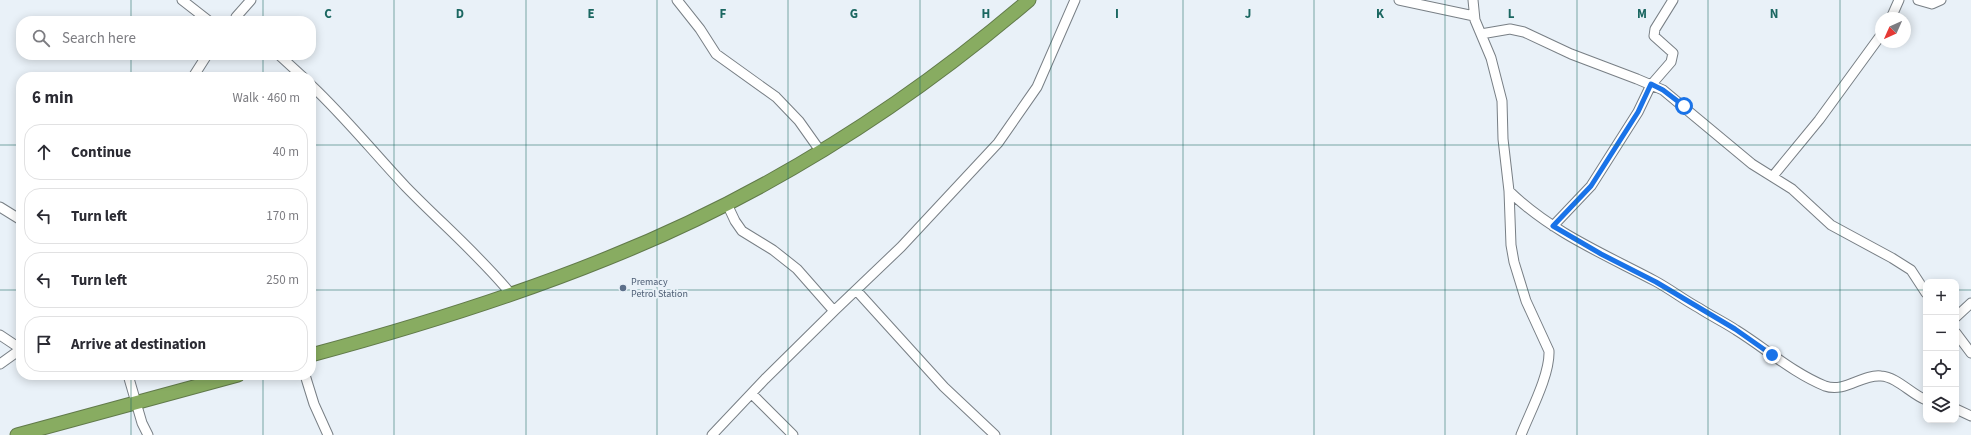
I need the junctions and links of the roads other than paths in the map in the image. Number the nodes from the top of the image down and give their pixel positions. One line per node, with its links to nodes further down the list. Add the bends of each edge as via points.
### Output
1 (182, 0): 13 (street)
2 (251, 0): 14 (street)
3 (677, 0): 24 (street, via 716,54 776,97)
4 (1029, 0): 24 (highway, via 911,92)
5 (1075, 0): 32 (street, via 1037,87 998,143 901,247)
6 (1399, 0): 15 (street)
7 (1473, 0): 15 (street)
8 (1673, 0): 22 (street, via 1654,34 1671,51 1673,59)
9 (1899, 0): 12 (street)
10 (1918, 0): 11 (street, via 1932,4)
11 (1941, 0)
12 (1894, 12)
13 (203, 16)
14 (239, 16)
15 (1474, 16): 16 (street)
16 (1481, 34): 22 (street, via 1510,29 1524,32 1571,54); 26 (street, via 1498,80 1502,101 1503,139)
17 (1875, 42): 25 (street, via 1819,120)
18 (204, 60): 20 (street)
19 (284, 60): 21 (street)
20 (196, 72)
21 (298, 72)
22 (1651, 84): 25 (street, via 1674,98 1752,164); 30 (street, via 1638,112 1591,186)
23 (316, 90): 33 (street, via 406,187 491,270)
24 (821, 152): 27 (highway)
25 (1773, 176): 31 (street, via 1796,193 1830,225 1911,270)
26 (1510, 191): 30 (street, via 1527,208); 58 (street, via 1510,245 1514,262 1526,300 1549,350 1545,375)
27 (727, 204): 33 (highway, via 610,258); 35 (street, via 734,221 742,231 797,269)
28 (0, 207): 29 (street)
29 (16, 217)
30 (1553, 226): 48 (street, via 1656,282 1817,382 1829,387 1842,387 1881,376 1891,379)
31 (1923, 288)
32 (856, 290): 35 (street); 57 (street, via 955,398)
33 (511, 294): 42 (highway)
34 (1971, 303): 36 (street)
35 (834, 311): 47 (street)
36 (1958, 315)
37 (0, 335): 39 (street)
38 (1959, 337): 40 (street)
39 (16, 346)
40 (1971, 352)
41 (16, 353): 43 (street)
42 (316, 354)
43 (0, 364)
44 (129, 380): 49 (street)
45 (220, 380): 49 (highway)
46 (307, 380): 54 (street)
47 (752, 394): 55 (street); 56 (street)
48 (1923, 398)
49 (136, 403): 52 (highway); 53 (street)
50 (1959, 410): 51 (street)
51 (1971, 416)
52 (16, 435)
53 (148, 435)
54 (328, 435)
55 (712, 435)
56 (793, 435)
57 (995, 435)
58 (1520, 435)

